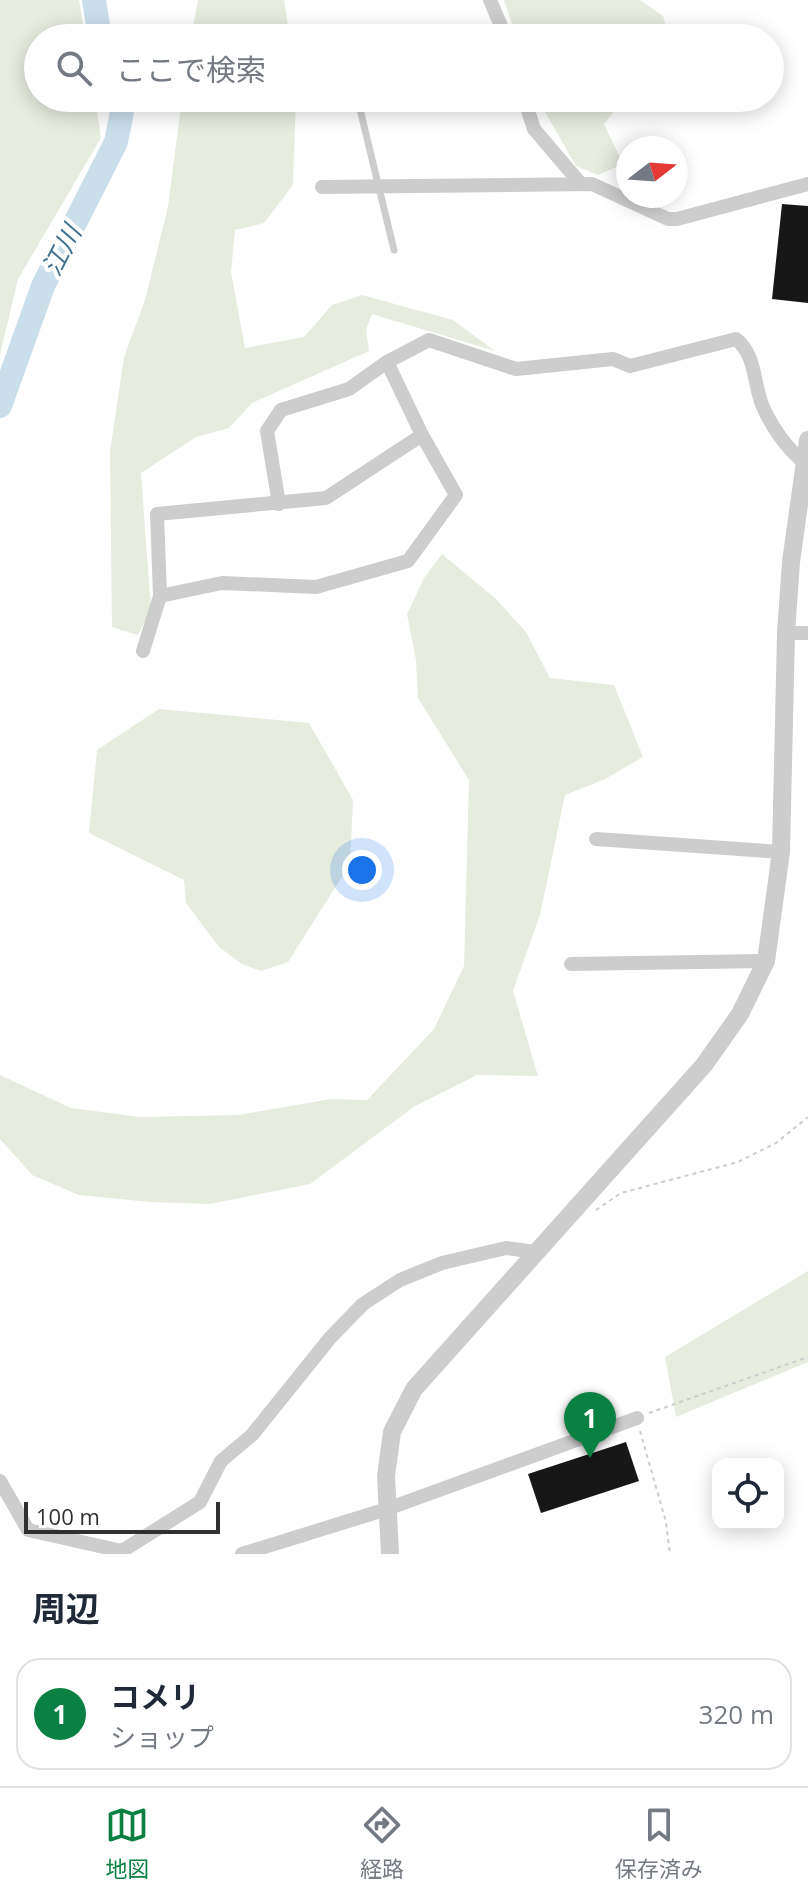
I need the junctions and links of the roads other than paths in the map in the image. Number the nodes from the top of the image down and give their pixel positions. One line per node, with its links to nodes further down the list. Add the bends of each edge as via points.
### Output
1 (490, 0): 2 (street)
2 (500, 24)
3 (361, 112): 7 (lane)
4 (529, 112): 5 (street, via 534,129)
5 (580, 183): 6 (street, via 668,219); 7 (street)
6 (808, 184)
7 (380, 186): 8 (street); 9 (lane)
8 (322, 187)
9 (394, 250)
10 (387, 362): 11 (street); 13 (street, via 429,340 516,369 613,359 630,366 736,339 748,349 773,426); 14 (street, via 349,389 281,410 267,431)
11 (422, 435): 14 (street, via 326,498); 15 (street, via 456,495 408,561 316,587 222,583)
12 (808, 440): 13 (street)
13 (804, 462): 16 (street)
14 (279, 504): 15 (street, via 157,514)
15 (160, 596): 18 (street)
16 (786, 633): 17 (street); 20 (street)
17 (808, 633)
18 (143, 651)
19 (596, 839): 20 (street)
20 (781, 852): 21 (street)
21 (766, 961): 22 (street); 23 (street, via 740,1014 704,1065)
22 (571, 964)
23 (536, 1252): 26 (street, via 414,1389 392,1432); 27 (street, via 506,1248 442,1263 400,1280 363,1304 252,1435 221,1461 200,1502)
24 (637, 1418): 26 (street)
25 (0, 1481): 27 (street, via 28,1530)
26 (387, 1509): 28 (street); 29 (street)
27 (122, 1553)
28 (242, 1554)
29 (390, 1554)

